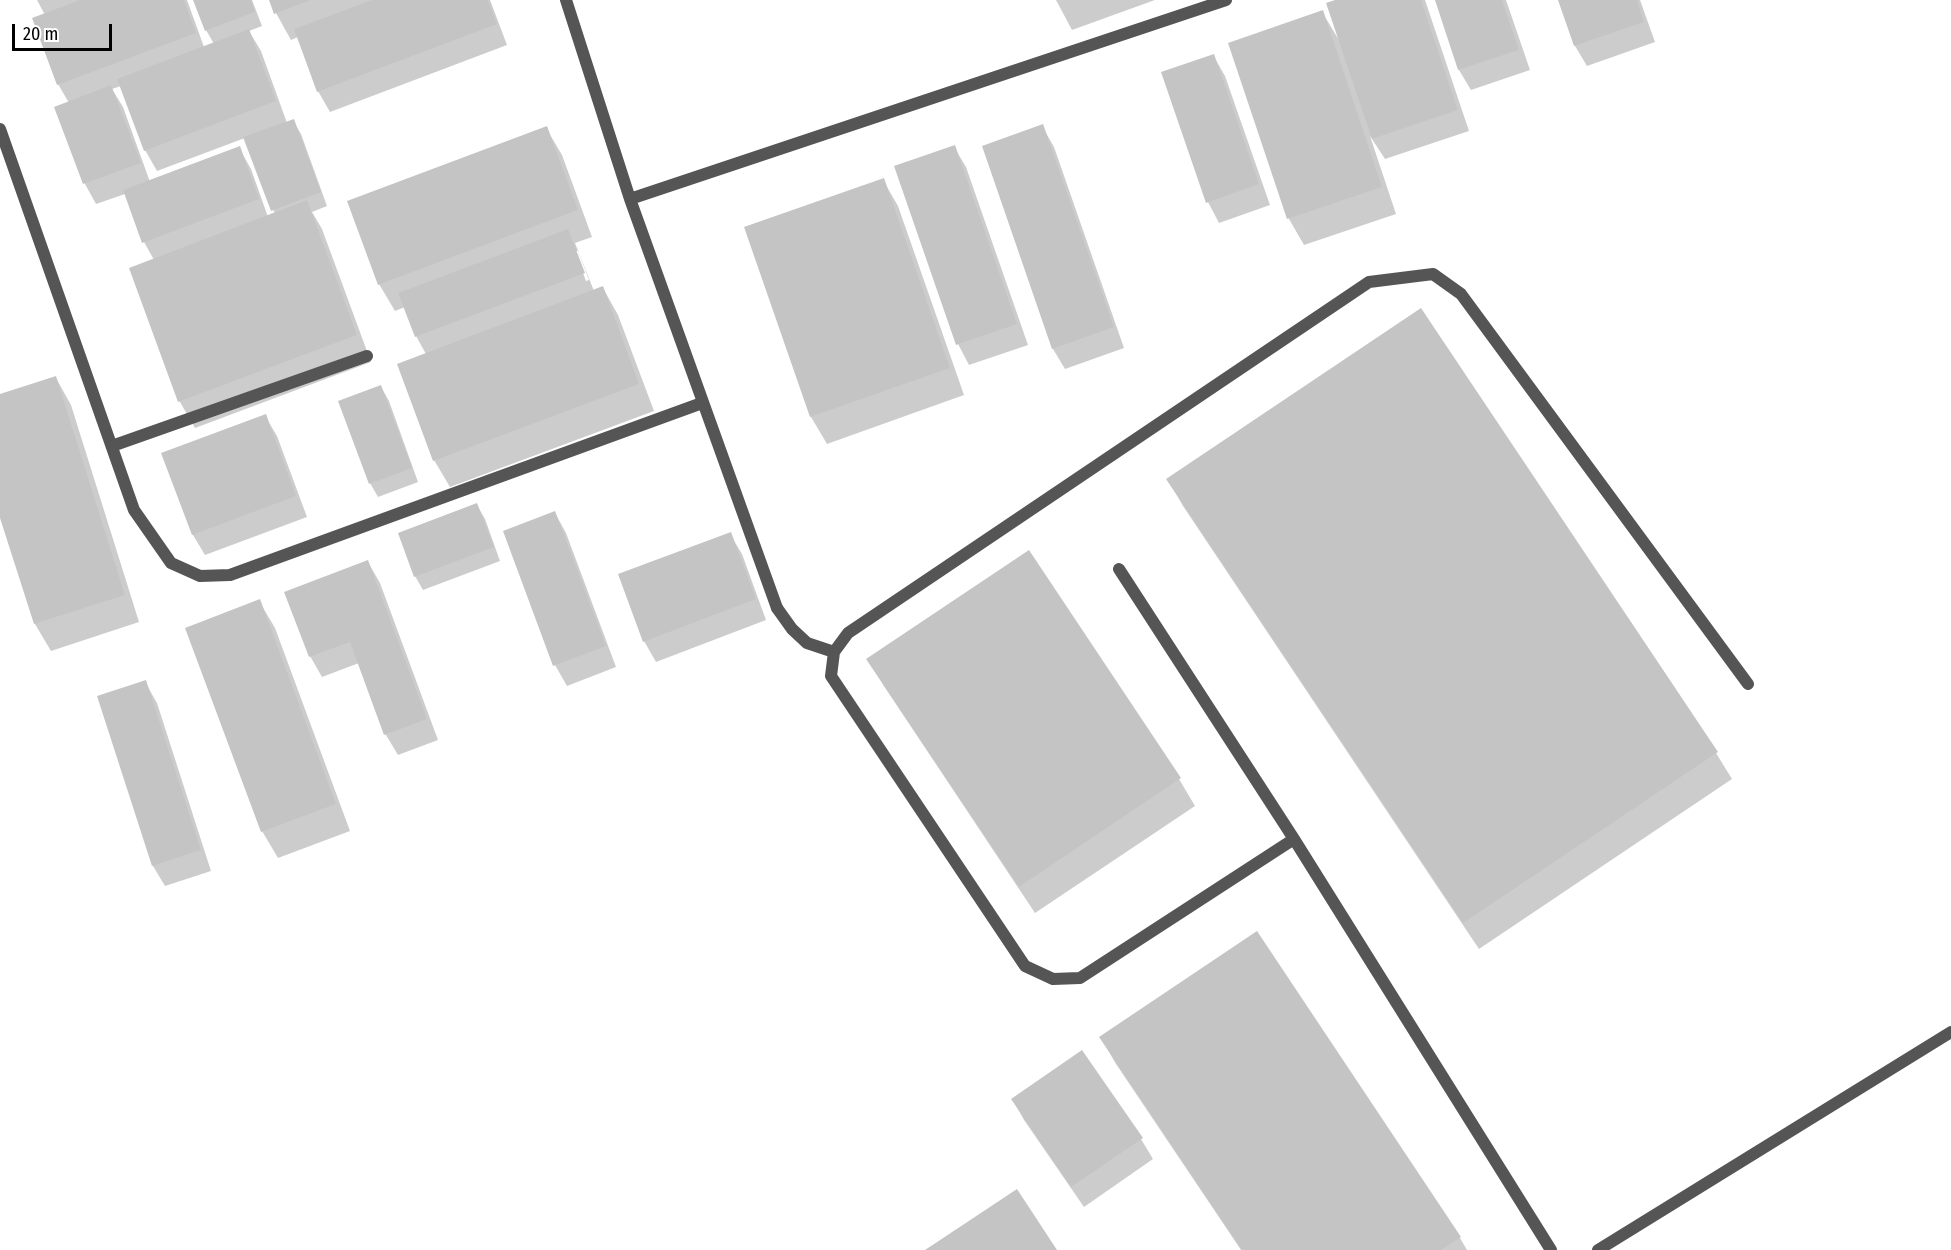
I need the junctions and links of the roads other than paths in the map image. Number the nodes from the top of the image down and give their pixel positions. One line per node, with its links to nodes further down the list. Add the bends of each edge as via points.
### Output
1 (566, 0): 4 (street)
2 (1226, 0): 4 (street)
3 (0, 129): 7 (street)
4 (630, 199): 6 (street)
5 (367, 356): 7 (street)
6 (702, 403): 7 (street, via 230,575 200,576 171,563 134,510); 9 (street, via 777,608 807,643)
7 (112, 446)
8 (1119, 569): 11 (street)
9 (834, 651): 10 (street, via 848,633 1369,282 1433,274 1461,294); 11 (street, via 831,676 1025,966 1053,979 1080,978)
10 (1748, 684)
11 (1294, 839): 13 (street)
12 (1951, 1032): 14 (street)
13 (1551, 1250)
14 (1598, 1250)

